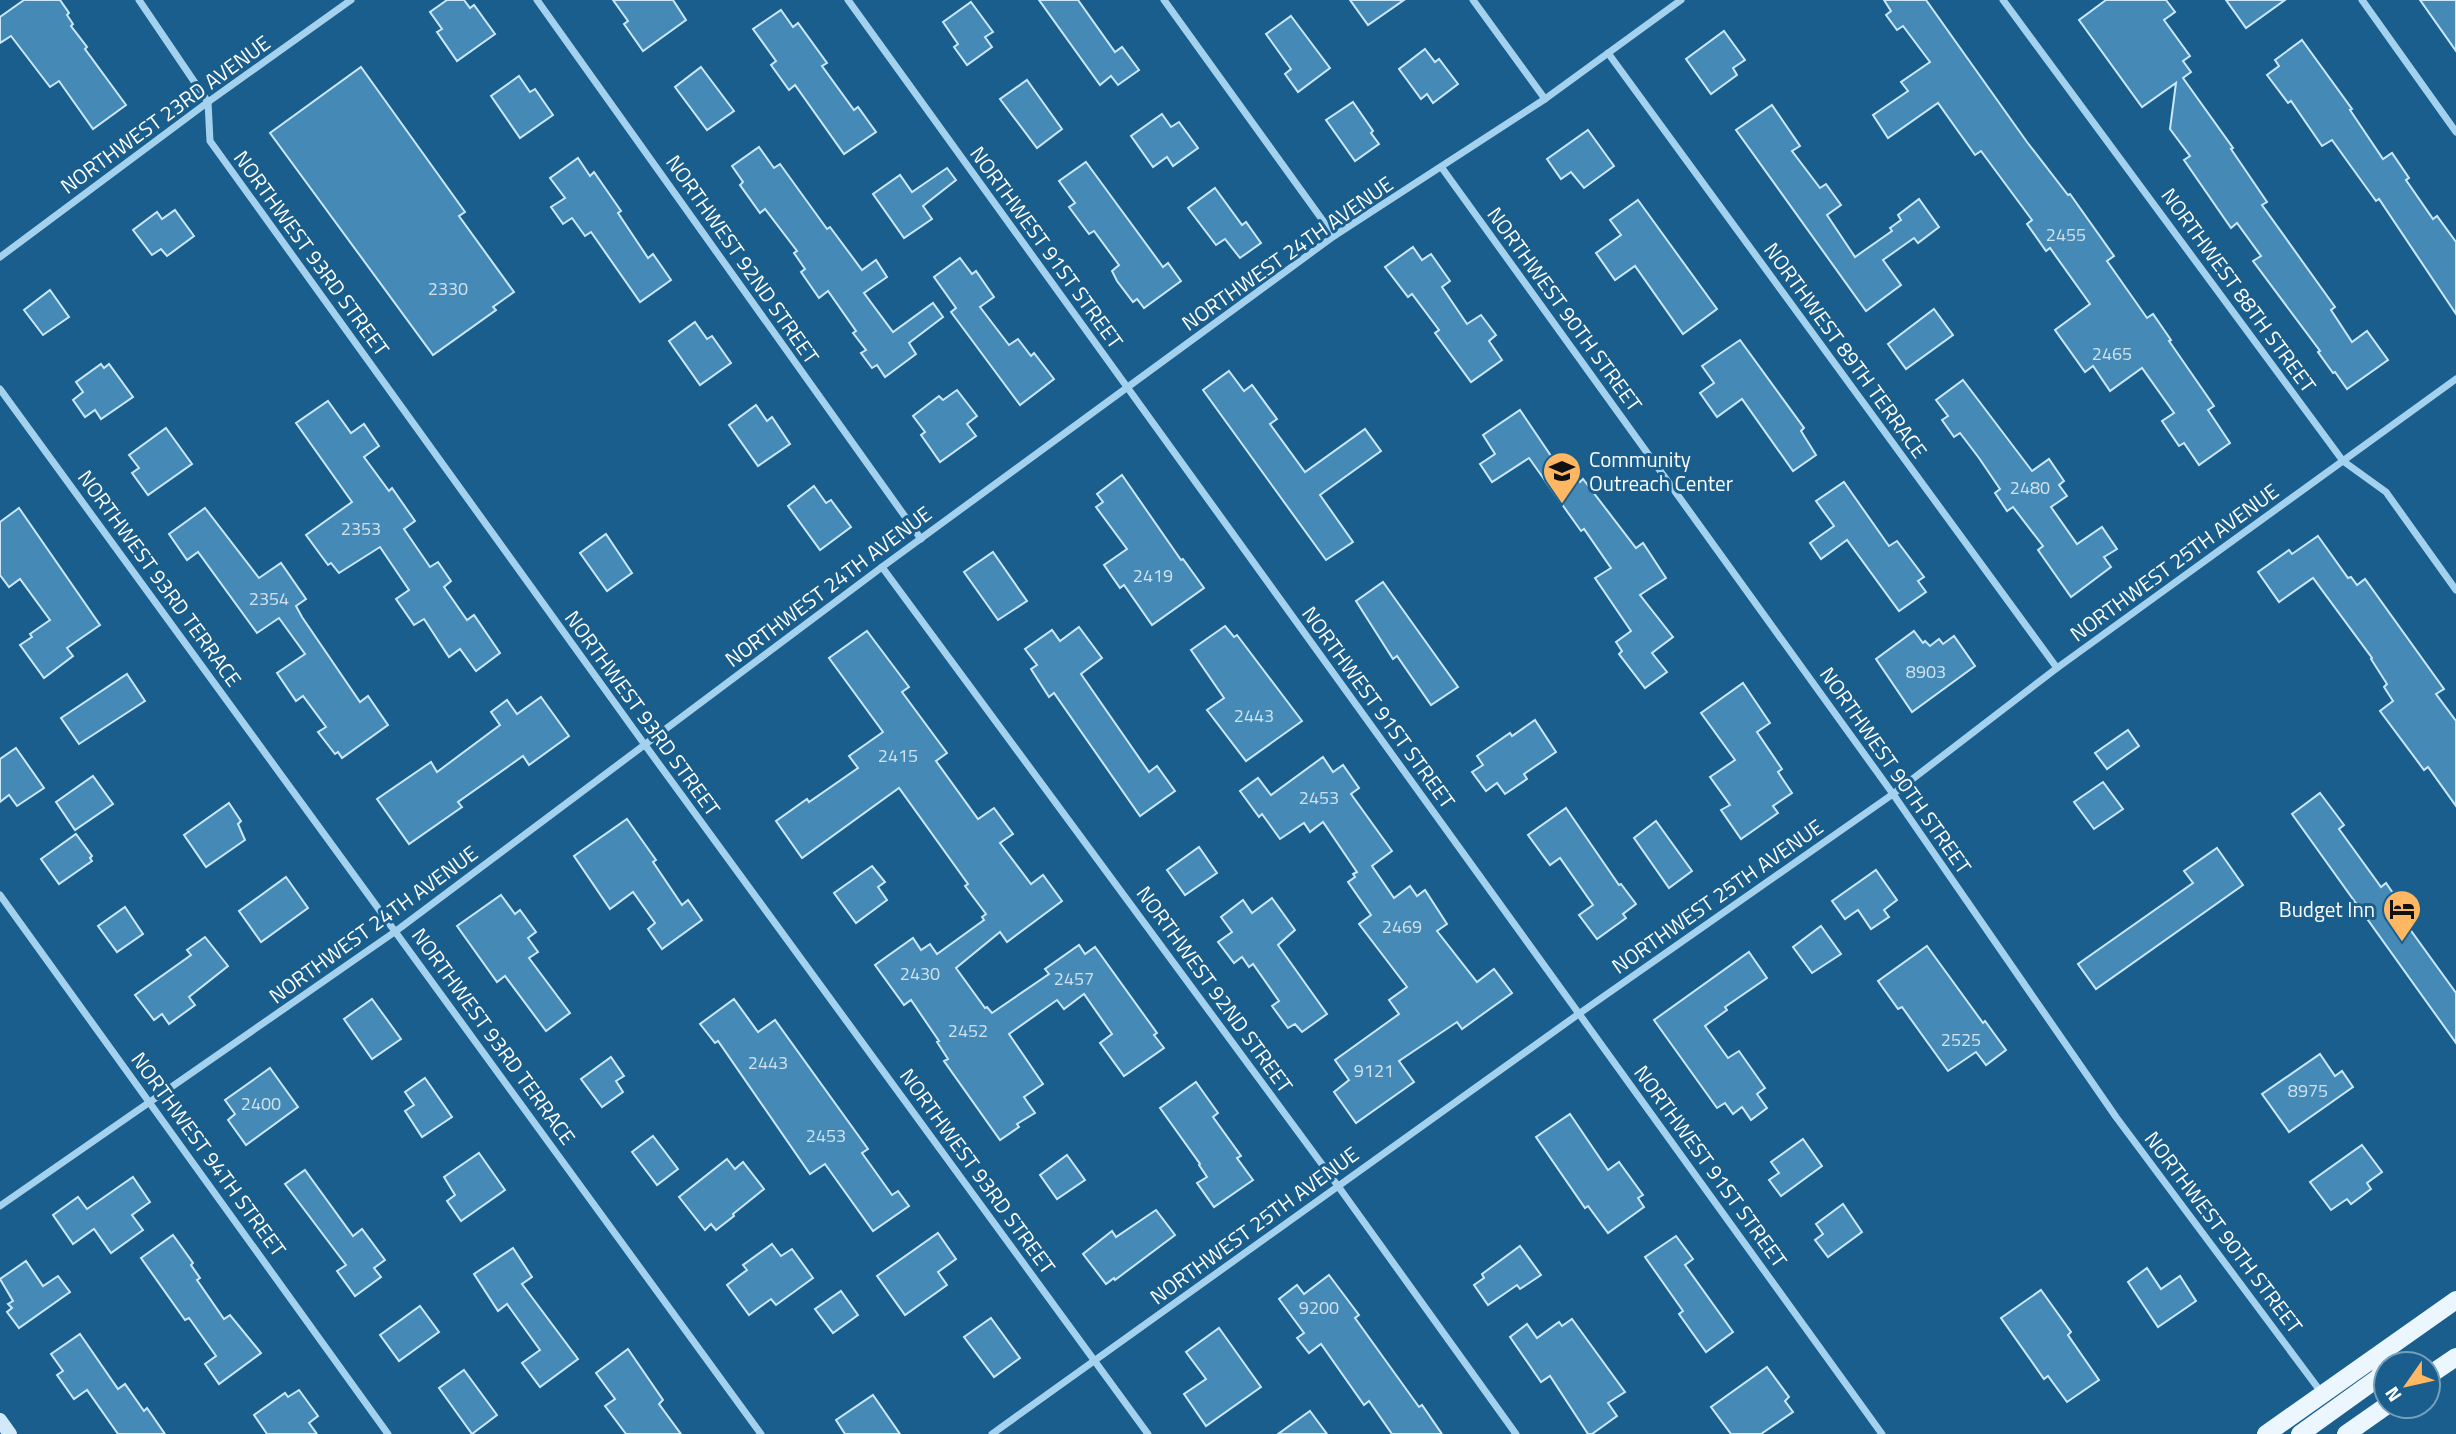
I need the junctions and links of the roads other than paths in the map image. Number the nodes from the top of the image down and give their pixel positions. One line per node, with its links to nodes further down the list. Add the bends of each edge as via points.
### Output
1 (139, 0): 12 (street)
2 (351, 0): 12 (street, NORTHWEST 23RD AVENUE)
3 (537, 0): 21 (street, NORTHWEST 92ND STREET)
4 (848, 0): 18 (street, NORTHWEST 91ST STREET)
5 (1164, 0): 15 (street)
6 (1473, 0): 11 (street)
7 (1681, 0): 10 (street, NORTHWEST 24TH AVENUE)
8 (2003, 0): 20 (street, NORTHWEST 88TH STREET)
9 (2362, 0): 13 (street)
10 (1608, 53): 11 (street, NORTHWEST 24TH AVENUE); 24 (street, NORTHWEST 89TH TERRACE)
11 (1545, 99): 14 (street, NORTHWEST 24TH AVENUE)
12 (208, 102): 16 (street, NORTHWEST 23RD AVENUE); 25 (street, NORTHWEST 93RD STREET, via 210,141)
13 (2456, 132)
14 (1442, 168): 15 (street, NORTHWEST 24TH AVENUE); 26 (street, NORTHWEST 90TH STREET)
15 (1334, 236): 18 (street, NORTHWEST 24TH AVENUE)
16 (0, 257)
17 (2456, 379): 20 (street, NORTHWEST 25TH AVENUE)
18 (1127, 388): 21 (street, NORTHWEST 24TH AVENUE); 29 (street, NORTHWEST 91ST STREET)
19 (0, 389): 28 (street, NORTHWEST 93RD TERRACE)
20 (2343, 461): 23 (street, NORTHWEST 88TH STREET, via 2386,492); 24 (street, NORTHWEST 25TH AVENUE)
21 (921, 539): 22 (street, NORTHWEST 24TH AVENUE)
22 (882, 567): 25 (street, NORTHWEST 24TH AVENUE); 31 (street, NORTHWEST 92ND STREET)
23 (2456, 590)
24 (2057, 668): 26 (street, NORTHWEST 25TH AVENUE)
25 (645, 746): 28 (street, NORTHWEST 24TH AVENUE); 36 (street, NORTHWEST 93RD STREET)
26 (1893, 794): 29 (street, NORTHWEST 25TH AVENUE); 38 (street, NORTHWEST 90TH STREET, via 2116,1117)
27 (0, 895): 30 (street, NORTHWEST 94TH STREET)
28 (396, 931): 30 (street, NORTHWEST 24TH AVENUE); 43 (street, NORTHWEST 93RD TERRACE)
29 (1580, 1013): 31 (street, NORTHWEST 25TH AVENUE); 47 (street, NORTHWEST 91ST STREET)
30 (151, 1103): 32 (street, NORTHWEST 24TH AVENUE); 42 (street, NORTHWEST 94TH STREET)
31 (1338, 1186): 36 (street, NORTHWEST 25TH AVENUE); 46 (street, NORTHWEST 92ND STREET)
32 (0, 1206)
33 (2456, 1300): 34 (main road)
34 (2394, 1343): 35 (main road); 38 (main road)
35 (2392, 1350)
36 (1095, 1360): 44 (street, NORTHWEST 25TH AVENUE); 45 (street, NORTHWEST 93RD STREET)
37 (2372, 1382): 49 (main road)
38 (2322, 1393): 48 (main road)
39 (2372, 1416): 50 (main road)
40 (0, 1420): 41 (main road)
41 (10, 1434)
42 (388, 1434)
43 (761, 1434)
44 (992, 1434)
45 (1148, 1434)
46 (1516, 1434)
47 (1882, 1434)
48 (2266, 1434)
49 (2300, 1434)
50 (2346, 1434)

